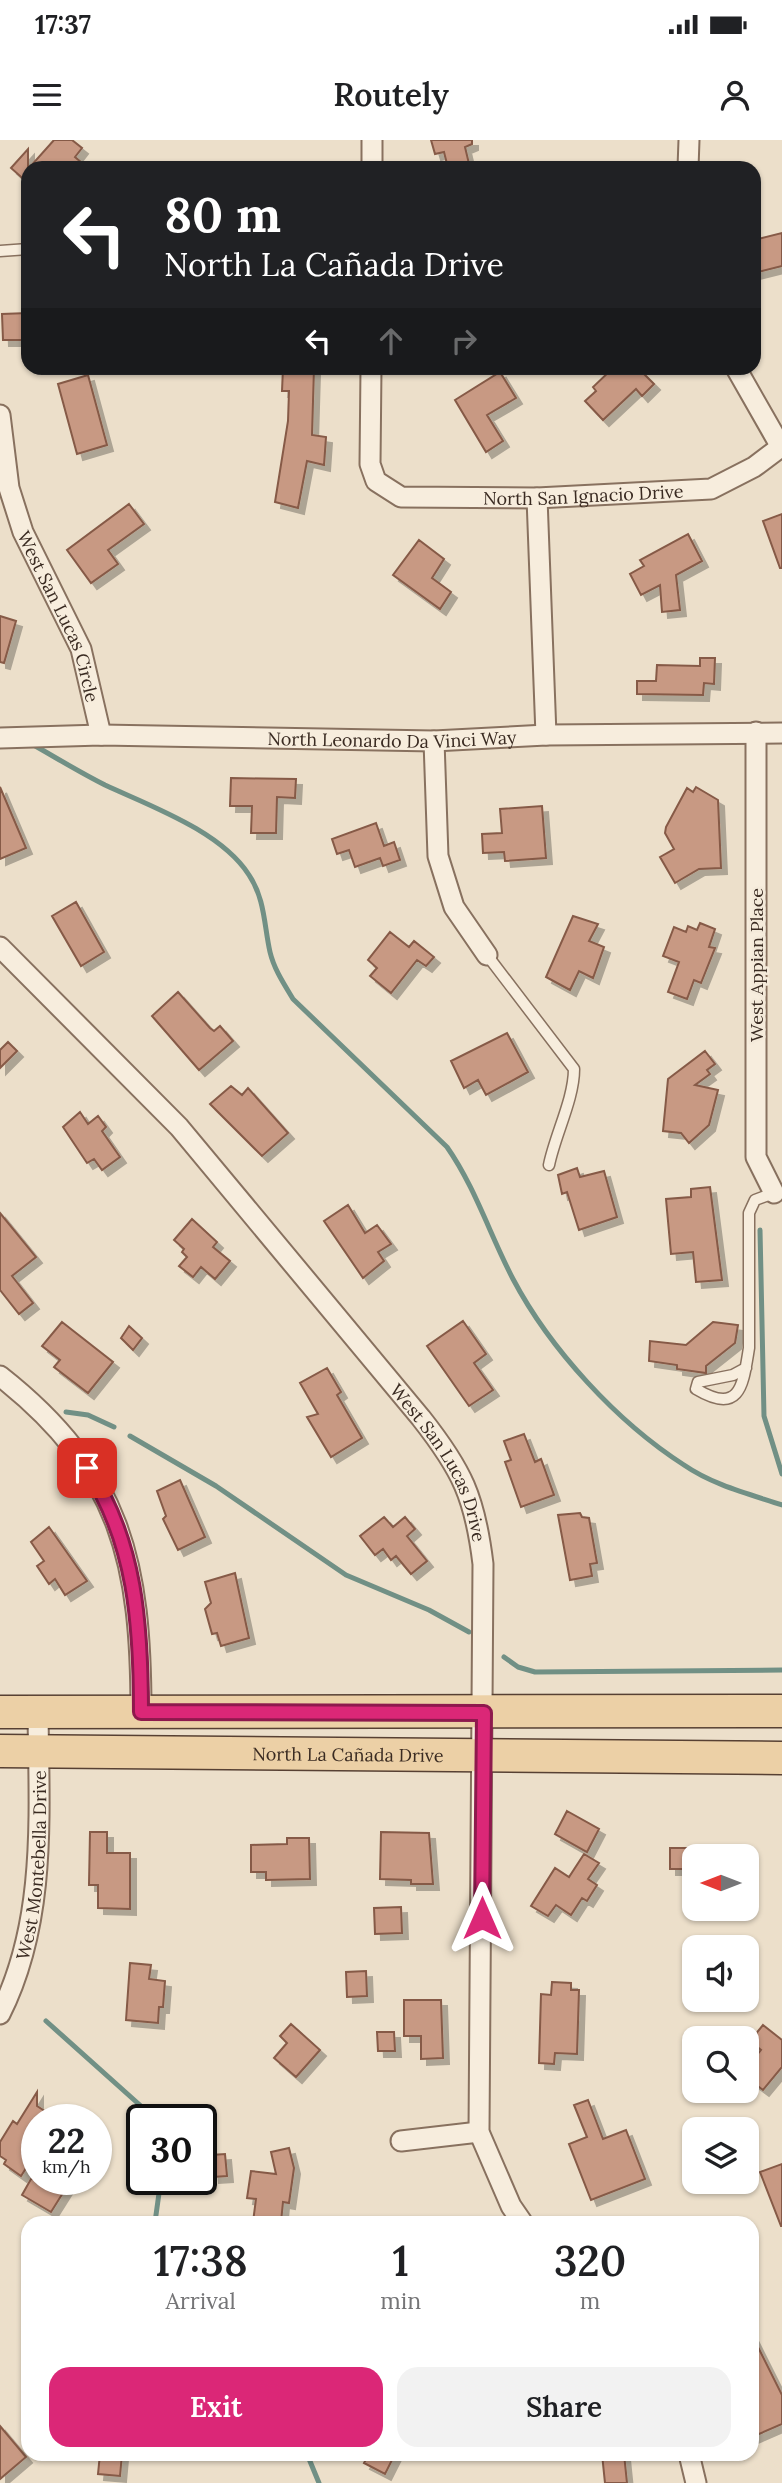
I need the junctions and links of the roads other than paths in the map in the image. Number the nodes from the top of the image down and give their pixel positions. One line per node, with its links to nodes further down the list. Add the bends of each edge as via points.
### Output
1 (372, 140): 3 (street)
2 (689, 140): 4 (street)
3 (372, 161)
4 (688, 161)
5 (21, 250): 6 (lane)
6 (0, 251)
7 (370, 375): 11 (street, North San Ignacio Drive, via 370,486 401,497)
8 (740, 375): 10 (street)
9 (0, 415): 14 (street, West San Lucas Circle, via 9,488 81,649)
10 (781, 447): 11 (street, North San Ignacio Drive, via 711,489)
11 (537, 498): 15 (street)
12 (756, 733): 13 (street, North Leonardo Da Vinci Way); 15 (street, North Leonardo Da Vinci Way); 21 (street, West Appian Place, via 757,1157)
13 (782, 733)
14 (101, 735): 16 (street, North Leonardo Da Vinci Way); 17 (street, North Leonardo Da Vinci Way)
15 (546, 735): 17 (street, North Leonardo Da Vinci Way)
16 (0, 738)
17 (435, 741): 19 (street, via 438,856 454,907)
18 (0, 947): 28 (street, West San Lucas Drive, via 179,1127 452,1458 469,1492 482,1551)
19 (487, 955): 20 (lane, via 574,1069 574,1086)
20 (548, 1165)
21 (774, 1193): 22 (lane, via 755,1200 749,1213 750,1348)
22 (746, 1368): 22 (lane, via 738,1395 731,1399 696,1389 698,1382)
23 (0, 1376): 27 (street, via 53,1422 77,1452 116,1524 137,1604)
24 (782, 1711): 28 (main road)
25 (0, 1712): 26 (main road)
26 (38, 1712): 27 (main road); 30 (street, West Montebella Drive)
27 (141, 1712): 28 (main road)
28 (484, 1713): 31 (street, West San Lucas Drive)
29 (0, 1751): 30 (main road, North La Cañada Drive)
30 (38, 1751): 31 (main road, North La Cañada Drive); 33 (street, West Montebella Drive, via 34,1908 14,1987)
31 (483, 1754): 32 (main road, North La Cañada Drive); 34 (street, West San Lucas Drive)
32 (782, 1758)
33 (0, 2014)
34 (480, 2132): 35 (street); 36 (street, West San Lucas Drive)
35 (401, 2141)
36 (518, 2216)
37 (691, 2461): 38 (street)
38 (696, 2483)

